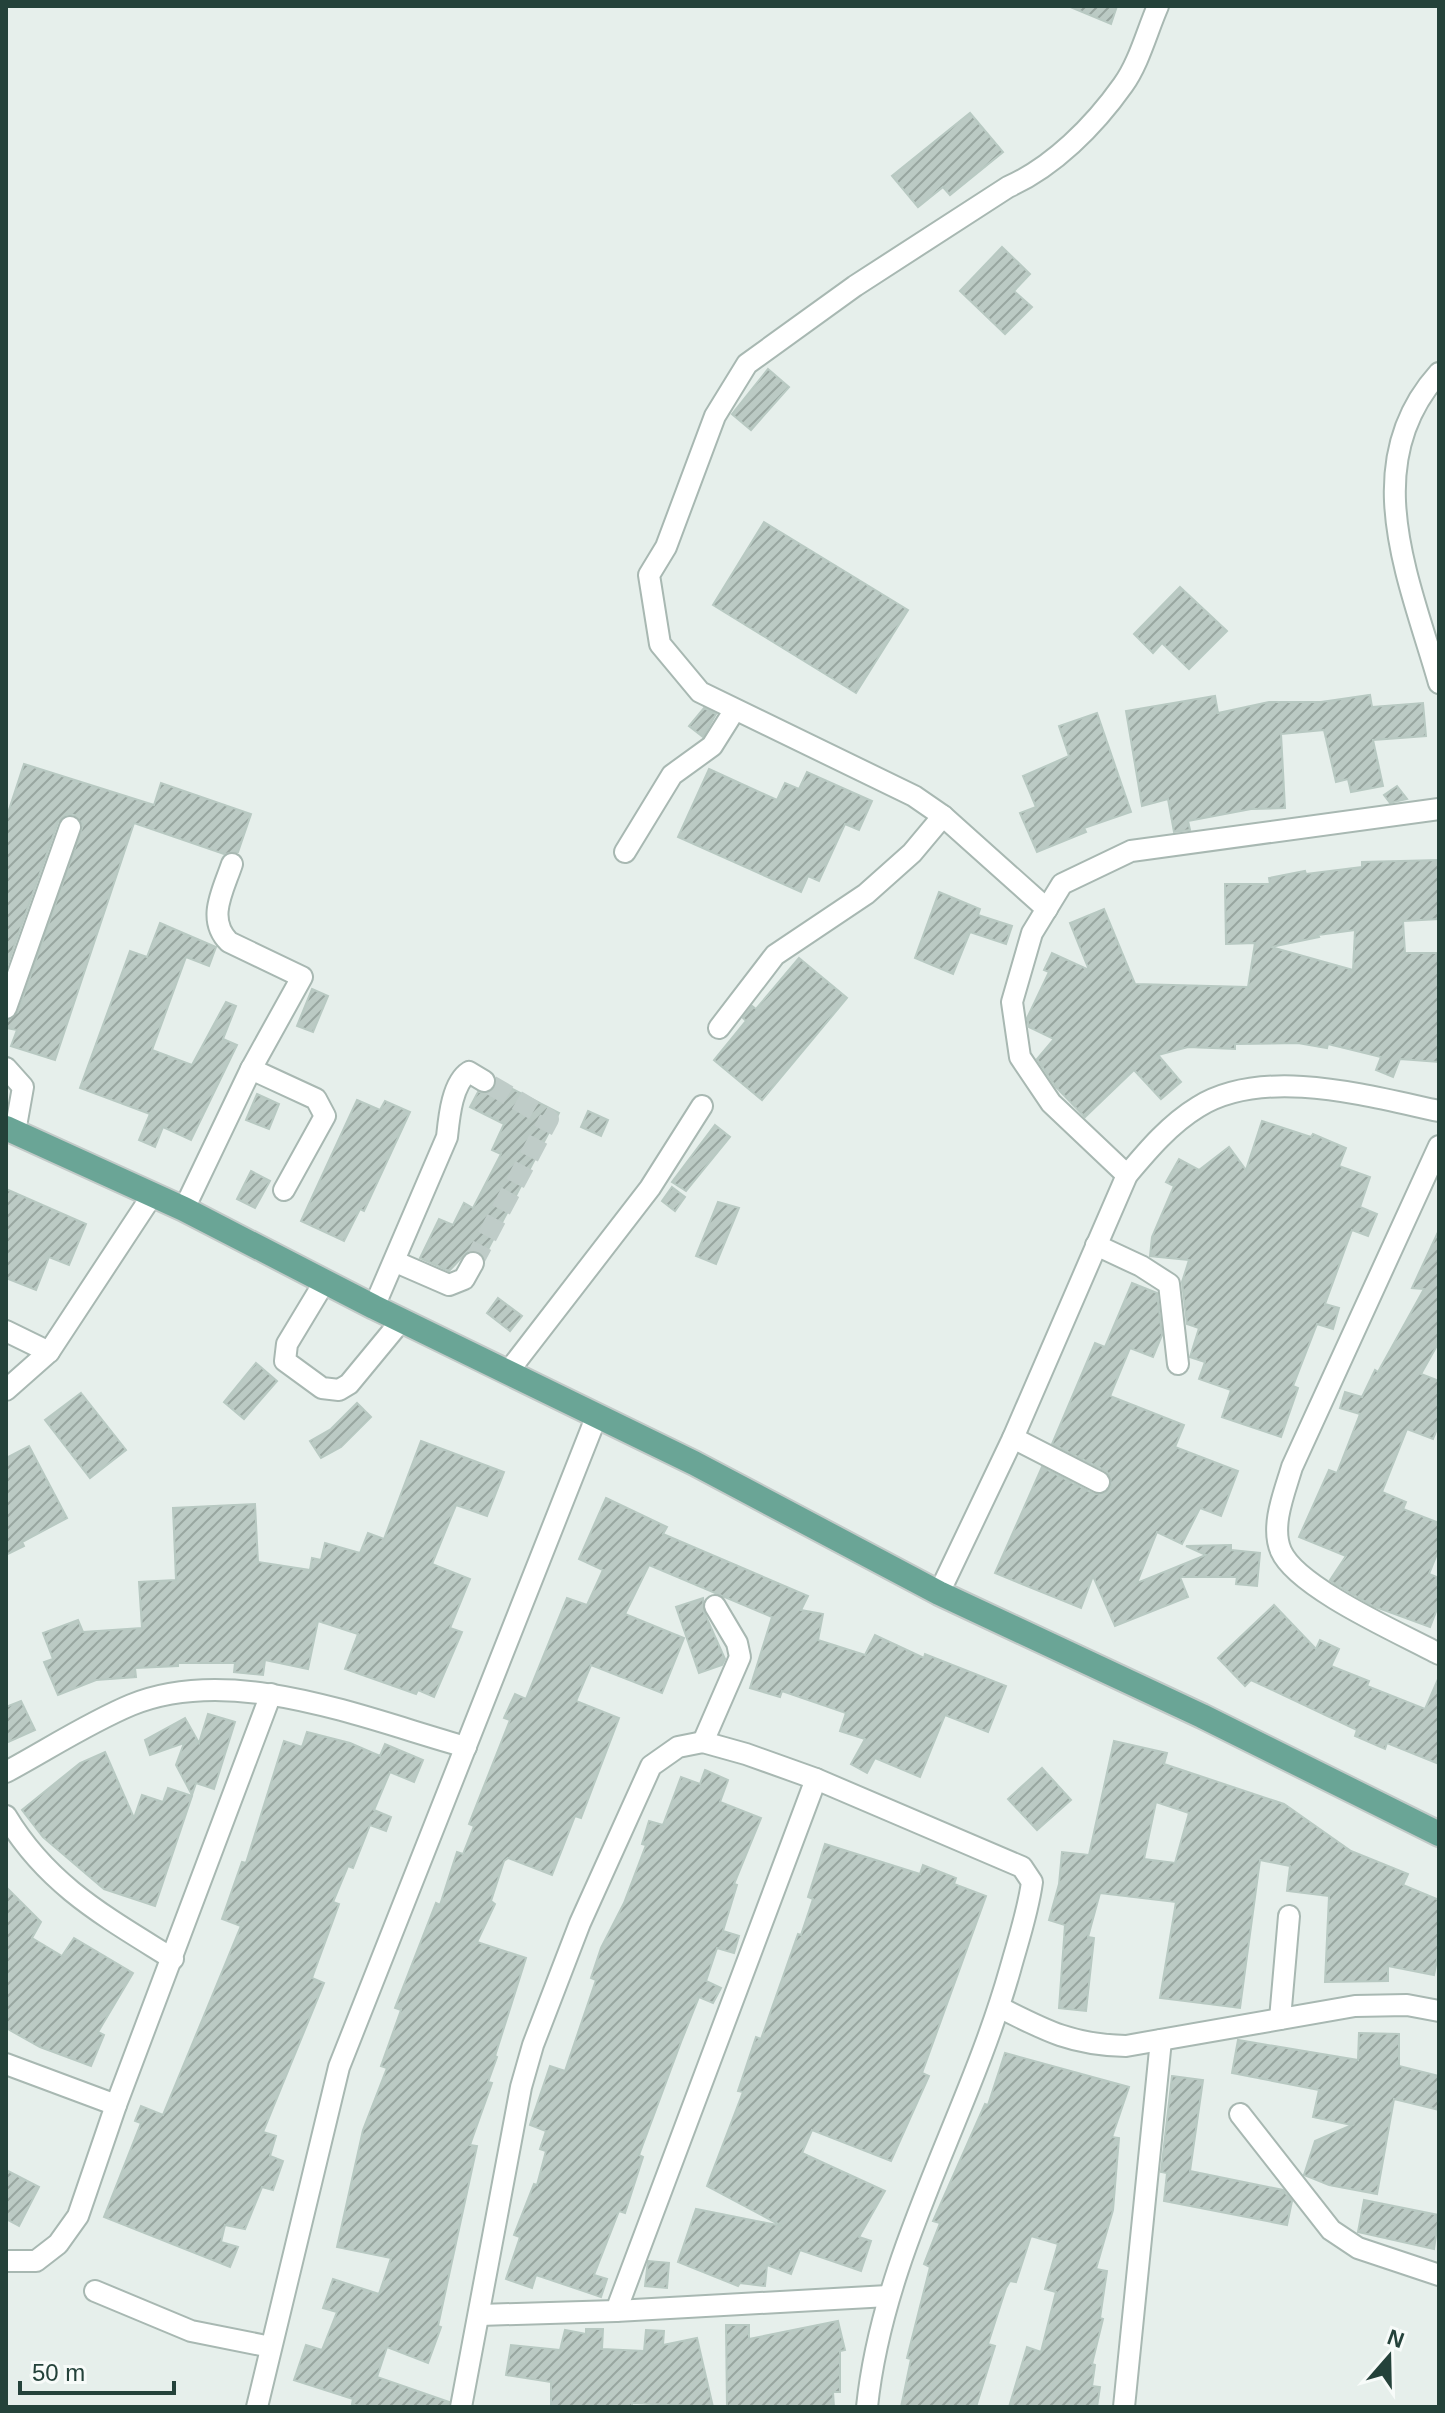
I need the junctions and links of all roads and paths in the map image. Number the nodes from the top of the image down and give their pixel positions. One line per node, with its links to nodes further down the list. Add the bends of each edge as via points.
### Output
1 (1158, 6): 4 (street, via 1124,84 1064,151 770,344 747,364 724,398 666,547 649,575 660,644 700,692)
2 (1439, 373): 3 (street, via 1407,419 1395,468 1395,529)
3 (1439, 683)
4 (734, 711): 6 (street, via 914,796); 8 (street, via 712,746 672,775)
5 (1439, 809): 10 (street, via 1131,851 1062,884)
6 (943, 816): 10 (street); 12 (street, via 866,894 775,955)
7 (70, 827): 11 (street)
8 (625, 852)
9 (232, 864): 14 (street, via 217,908 220,933 302,977)
10 (1047, 909): 20 (street, via 1032,933 1012,1002 1020,1057 1051,1103)
11 (6, 1008)
12 (719, 1028)
13 (6, 1068): 18 (street, via 23,1087)
14 (251, 1069): 21 (street, via 316,1099 325,1116); 23 (street)
15 (484, 1081): 25 (street, via 469,1072 461,1079 447,1137)
16 (702, 1106): 33 (street, via 650,1188)
17 (1439, 1111): 20 (street, via 1332,1089 1248,1088 1199,1106 1156,1141)
18 (11, 1130): 22 (main road)
19 (1439, 1146): 40 (street, via 1292,1467 1279,1514 1281,1550 1307,1582)
20 (1127, 1175): 24 (street)
21 (284, 1190)
22 (153, 1194): 23 (main road); 31 (street)
23 (184, 1209): 27 (main road)
24 (1096, 1245): 32 (street, via 1169,1284); 36 (street)
25 (396, 1262): 26 (street, via 449,1285 464,1279); 28 (street)
26 (473, 1263)
27 (325, 1281): 28 (main road); 29 (street, via 285,1354 285,1361 322,1388 339,1390 349,1384)
28 (374, 1307): 29 (main road)
29 (401, 1321): 33 (main road)
30 (6, 1331): 31 (street)
31 (49, 1352): 34 (street)
32 (1178, 1364)
33 (508, 1372): 35 (main road)
34 (6, 1390)
35 (597, 1415): 38 (main road); 43 (street)
36 (1013, 1438): 37 (street); 38 (street)
37 (1099, 1482)
38 (939, 1593): 47 (main road)
39 (715, 1606): 42 (street, via 740,1657)
40 (1439, 1654)
41 (271, 1694): 43 (street); 44 (street, via 218,1688 132,1705); 49 (street)
42 (703, 1742): 45 (street); 62 (street, via 678,1747 651,1766 580,1923 521,2087)
43 (466, 1747): 63 (street, via 339,2067)
44 (6, 1772)
45 (816, 1779): 50 (street, via 1022,1867 1032,1882 1030,1901); 61 (street)
46 (6, 1816): 49 (street, via 27,1851 76,1898)
47 (1439, 1834)
48 (1289, 1916): 52 (street)
49 (173, 1959): 55 (street)
50 (999, 2007): 53 (street, via 1060,2039 1092,2046); 60 (street)
51 (1439, 2011): 52 (street, via 1407,2005 1355,2006)
52 (1280, 2019): 53 (street)
53 (1161, 2040): 67 (street)
54 (6, 2064): 55 (street)
55 (116, 2105): 57 (street, via 78,2216 58,2244 36,2261)
56 (1240, 2114): 58 (street, via 1331,2230 1358,2248)
57 (6, 2261)
58 (1439, 2275)
59 (95, 2291): 63 (street, via 191,2331)
60 (888, 2296): 61 (street); 66 (street)
61 (616, 2311): 62 (street)
62 (480, 2315): 65 (street)
63 (271, 2347): 64 (street)
64 (257, 2407)
65 (461, 2407)
66 (867, 2407)
67 (1124, 2407)

